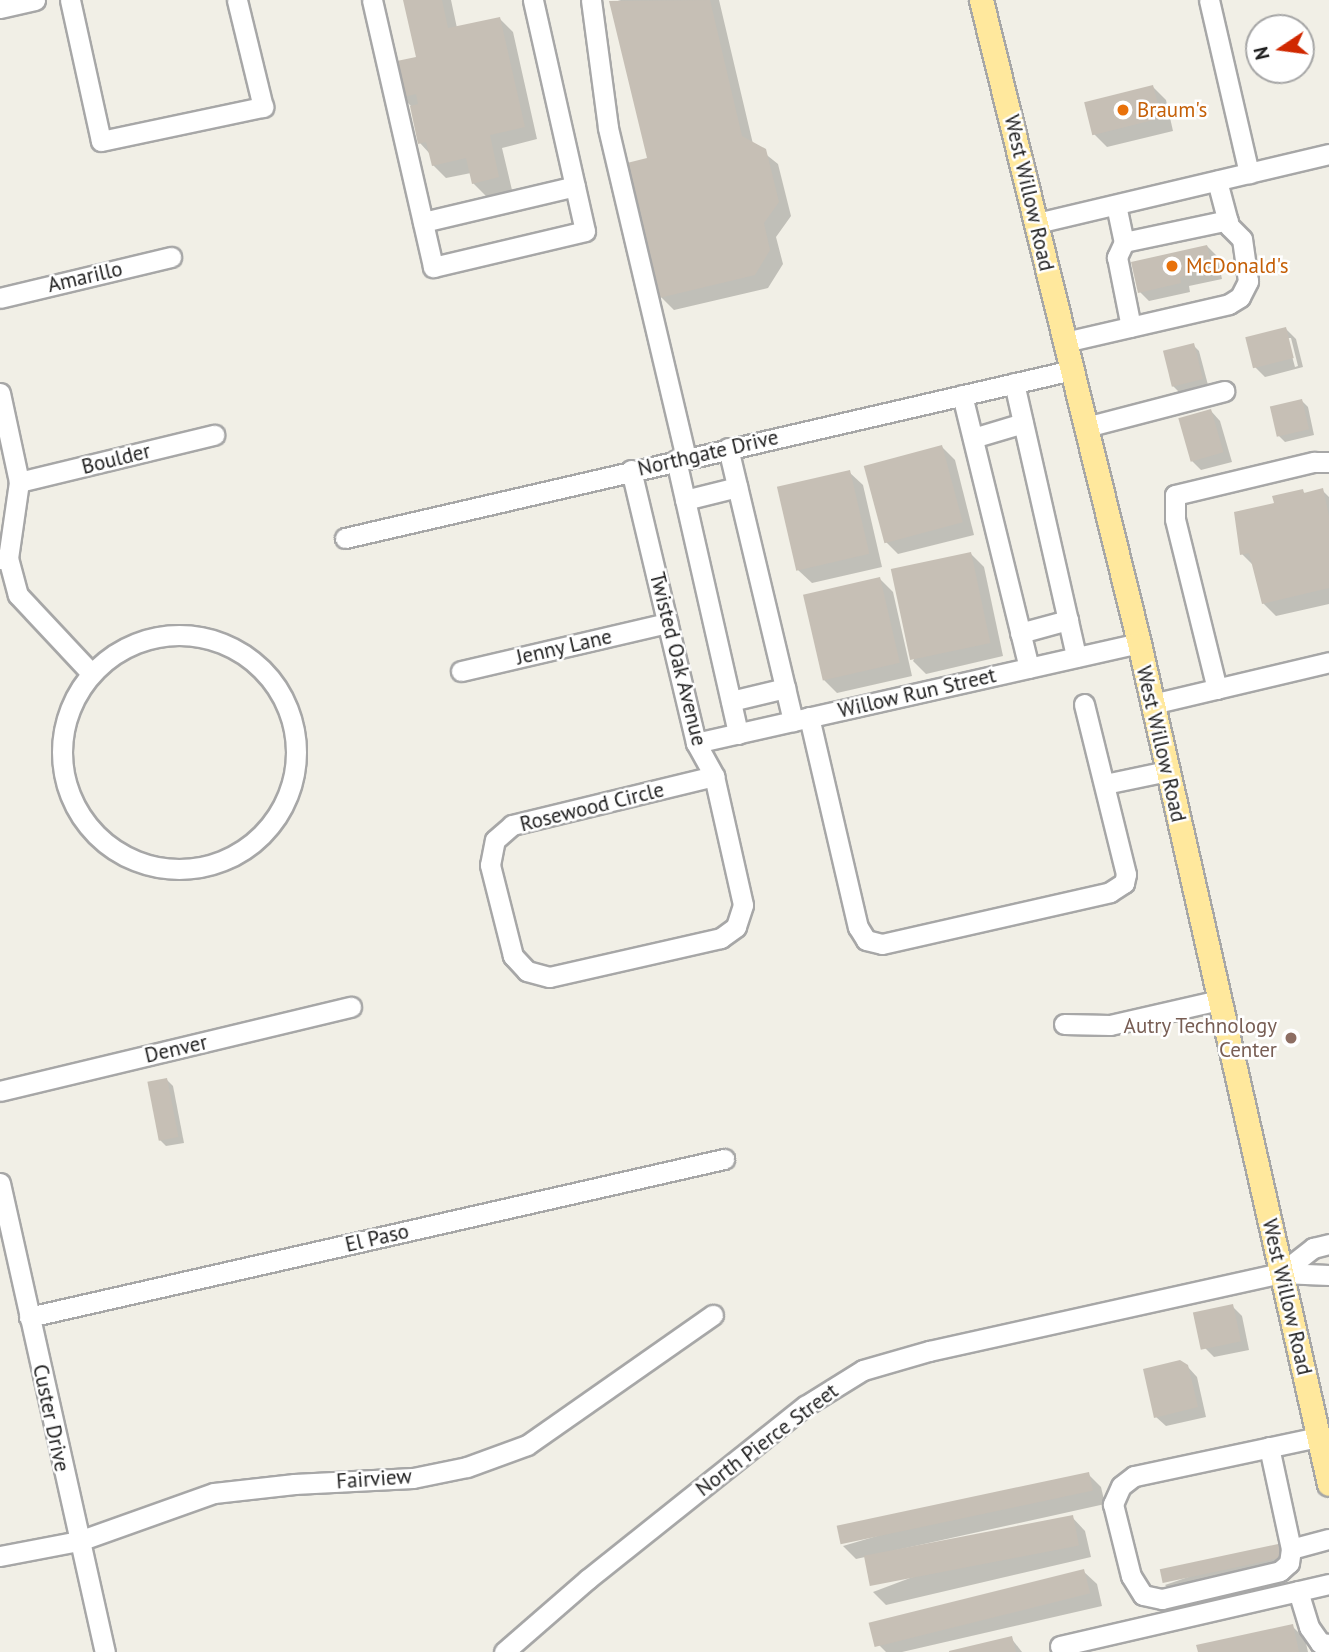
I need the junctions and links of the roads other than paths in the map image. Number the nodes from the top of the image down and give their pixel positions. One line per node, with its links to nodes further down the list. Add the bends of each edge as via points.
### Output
1 (35, 0): 9 (street)
2 (70, 0): 3 (street, via 102,141 263,107)
3 (237, 0)
4 (372, 0): 16 (street)
5 (533, 0): 13 (street)
6 (592, 0): 33 (street, via 608,128)
7 (1209, 0): 11 (street)
8 (984, 2): 17 (main road, West Willow Road)
9 (0, 8)
10 (1329, 154): 11 (street)
11 (1249, 173): 12 (street)
12 (1217, 181): 14 (street); 15 (street)
13 (575, 186): 16 (street); 16 (street, via 586,230 484,255 433,267)
14 (1116, 205): 17 (street); 18 (street)
15 (1228, 220): 18 (street); 21 (street, via 1242,239 1248,281 1240,297 1229,304)
16 (423, 222)
17 (1037, 223): 22 (main road, West Willow Road)
18 (1124, 242): 21 (street, via 1117,257)
19 (171, 257): 20 (street, Amarillo)
20 (0, 298)
21 (1131, 327): 22 (street)
22 (1065, 342): 23 (main road, West Willow Road)
23 (1072, 370): 24 (street, Northgate Drive); 29 (main road, West Willow Road)
24 (1014, 383): 27 (street, Northgate Drive); 28 (street)
25 (1224, 391): 29 (street)
26 (0, 393): 36 (street)
27 (962, 395): 31 (street); 32 (street, Northgate Drive)
28 (1023, 423): 31 (street); 41 (street)
29 (1086, 427): 44 (main road, West Willow Road)
30 (214, 435): 36 (street, Boulder)
31 (973, 439): 43 (street)
32 (727, 449): 33 (street, Northgate Drive); 37 (street)
33 (681, 459): 35 (street, Northgate Drive); 38 (street)
34 (1329, 463): 51 (street, via 1314,462 1175,495 1175,519)
35 (631, 470): 39 (street, Northgate Drive); 42 (street, Twisted Oak Avenue)
36 (19, 482): 40 (street)
37 (737, 487): 38 (street); 50 (street)
38 (685, 500): 52 (street)
39 (345, 538)
40 (4, 559): 49 (street, via 18,595)
41 (1068, 620): 43 (street); 45 (street)
42 (667, 622): 48 (street, Jenny Lane); 57 (street, Twisted Oak Avenue)
43 (1020, 633): 47 (street)
44 (1139, 643): 45 (street, Willow Run Street); 54 (main road, West Willow Road)
45 (1076, 657): 47 (street, Willow Run Street)
46 (1329, 662): 51 (street)
47 (1028, 668): 55 (street, Willow Run Street)
48 (461, 671)
49 (91, 673): 49 (street, via 78,690 63,728 62,770 75,808 100,840 155,867 195,869 234,856 274,821 292,785 296,744 278,689 251,659 215,640 174,634 134,642)
50 (785, 688): 52 (street); 55 (street)
51 (1217, 689): 54 (street)
52 (731, 701): 56 (street)
53 (1084, 704): 60 (street)
54 (1152, 704): 58 (main road, West Willow Road)
55 (801, 719): 56 (street, Willow Run Street); 60 (street, via 858,927 866,940 881,944 1110,892 1124,883 1126,874)
56 (738, 734): 57 (street, Willow Run Street)
57 (695, 743): 59 (street, Twisted Oak Avenue)
58 (1167, 771): 60 (street); 62 (main road, West Willow Road)
59 (714, 776): 61 (street, Twisted Oak Avenue, via 743,905); 61 (street, Rosewood Circle, via 512,825 495,840 490,865 513,956 527,971 549,977 721,938)
60 (1105, 785)
61 (736, 927)
62 (1220, 1000): 64 (street, via 1110,1025); 69 (main road, West Willow Road)
63 (351, 1007): 65 (street, Denver)
64 (1064, 1024)
65 (0, 1091)
66 (724, 1159): 72 (street, El Paso)
67 (0, 1183): 72 (street, Custer Drive)
68 (1329, 1244): 69 (street, via 1313,1248)
69 (1281, 1273): 70 (street); 73 (main road, West Willow Road); 85 (street, North Pierce Street, via 929,1351 863,1370 805,1406)
70 (1329, 1275)
71 (713, 1315): 77 (street, Fairview, via 527,1445 467,1467 413,1478 214,1493)
72 (29, 1317): 77 (street, Custer Drive)
73 (1318, 1437): 74 (street); 75 (main road, West Willow Road)
74 (1269, 1447): 78 (street); 78 (street, via 1135,1476 1121,1486 1113,1504 1130,1576 1143,1595 1162,1600 1280,1572 1289,1563)
75 (1329, 1484)
76 (1329, 1539): 78 (street)
77 (79, 1541): 79 (street, Fairview); 84 (street, Custer Drive)
78 (1291, 1549)
79 (0, 1556)
80 (1329, 1584): 81 (street)
81 (1298, 1591): 82 (street, via 1309,1627 1320,1643); 83 (street)
82 (1329, 1644)
83 (1060, 1646)
84 (105, 1652)
85 (504, 1652)

